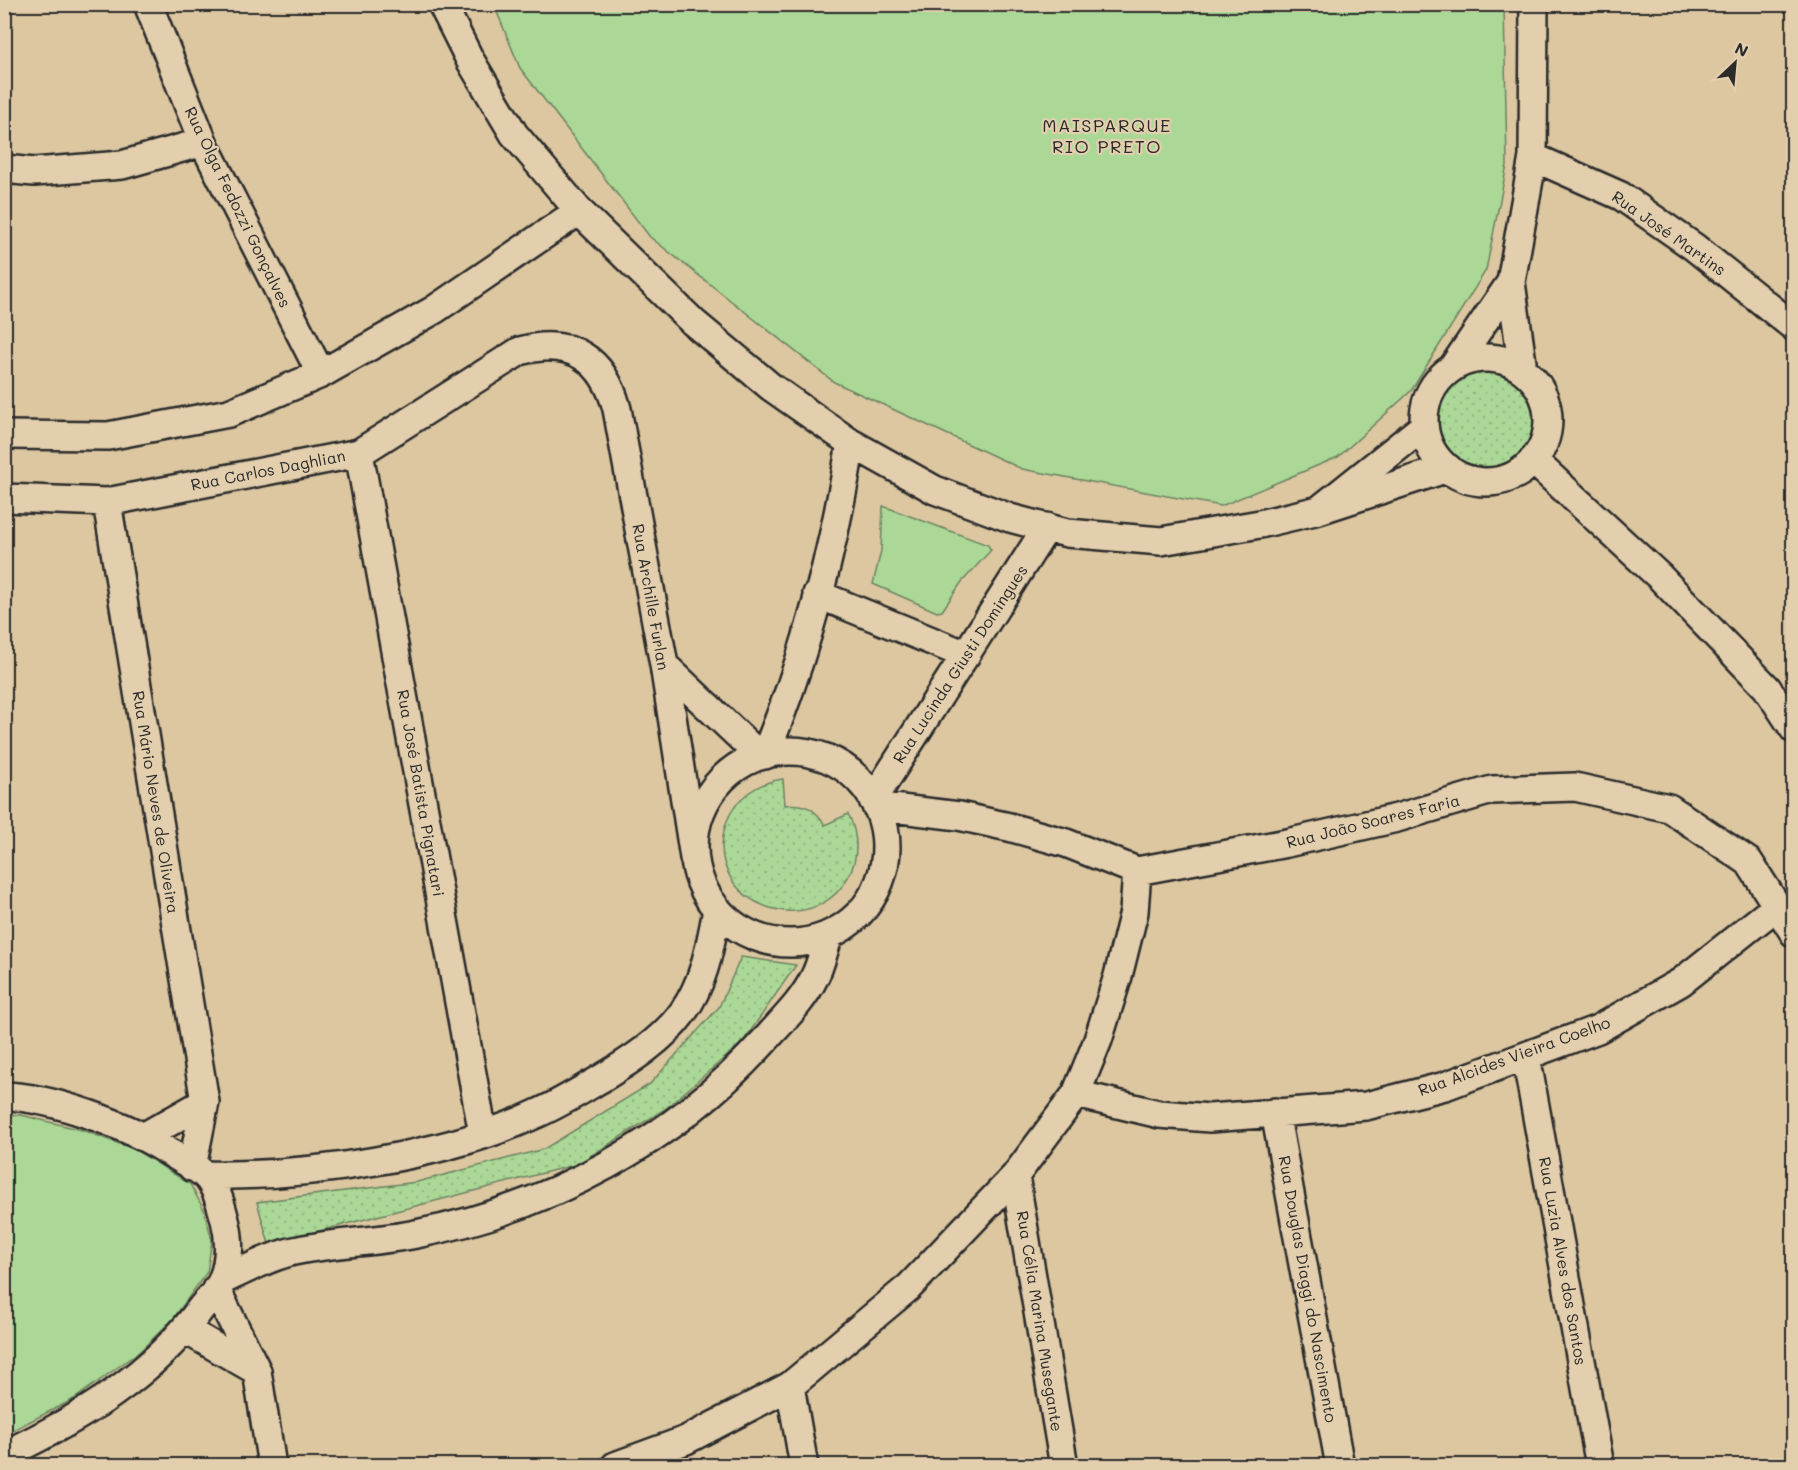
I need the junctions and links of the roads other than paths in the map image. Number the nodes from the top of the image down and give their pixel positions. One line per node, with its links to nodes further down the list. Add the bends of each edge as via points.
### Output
1 (148, 4): 4 (street, Rua Olga Fedozzi Gonçalves)
2 (442, 4): 7 (street, via 514,134)
3 (1534, 4): 5 (street)
4 (203, 142): 6 (street, via 122,165 34,172); 13 (street, Rua Olga Fedozzi Gonçalves)
5 (1533, 158): 8 (street); 9 (street, Rua José Martins, via 1621,196 1694,247)
6 (4, 169)
7 (579, 211): 13 (street, via 434,310); 16 (street, via 693,322 771,387)
8 (1511, 282): 11 (street); 12 (street)
9 (1794, 327)
10 (574, 351): 17 (street, Rua Carlos Daghlian, via 538,346 520,351); 26 (street, Rua Archille Furlan, via 591,361 612,391)
11 (1453, 367): 12 (street, via 1476,358 1501,360); 14 (street, via 1430,392)
12 (1523, 370): 18 (street, via 1539,389 1548,413 1548,430)
13 (321, 374): 15 (street, via 229,413 108,436)
14 (1424, 426): 19 (street, via 1428,442); 22 (street)
15 (4, 435)
16 (851, 443): 23 (street, via 935,490 1010,518); 24 (street, via 840,509)
17 (359, 453): 21 (street, Rua Carlos Daghlian); 41 (street, Rua José Batista Pignatari)
18 (1533, 460): 19 (street, via 1508,477 1492,481 1476,481); 27 (street, via 1660,577 1767,688)
19 (1448, 468): 22 (street)
20 (4, 498): 21 (street, Rua Carlos Daghlian)
21 (107, 502): 39 (street, Rua Mário Neves de Oliveira)
22 (1319, 510): 23 (street, via 1161,541 1067,533)
23 (1047, 527): 25 (street, Rua Lucinda Giusti Domingues)
24 (817, 594): 25 (street); 28 (street, via 792,688)
25 (966, 655): 29 (street, Rua Lucinda Giusti Domingues)
26 (664, 665): 28 (street); 30 (street, Rua Archille Furlan)
27 (1794, 729)
28 (763, 756): 29 (street, via 786,752 827,759 861,783); 30 (street, via 726,776 714,788 697,821)
29 (878, 812): 31 (street, via 905,807 1009,827 1066,843); 35 (street, via 886,851 875,892 848,924)
30 (694, 858): 33 (street, via 698,877)
31 (1137, 871): 32 (street, Rua João Soares Faria, via 1364,826 1492,790 1575,787 1669,808 1749,862); 37 (street, via 1134,912 1118,976)
32 (1777, 906): 34 (street, Rua João Soares Faria); 36 (street, Rua Alcides Vieira Coelho, via 1681,982 1598,1029)
33 (717, 910): 35 (street, via 735,926 781,943 806,942); 41 (street, via 700,982 682,1013 652,1043 627,1063 543,1111)
34 (1794, 933)
35 (829, 935): 45 (street, via 814,978 754,1052 689,1111 607,1166 564,1189 494,1213 416,1234 298,1250 272,1257)
36 (1526, 1056): 40 (street, Rua Alcides Vieira Coelho, via 1445,1086 1366,1106); 55 (street, Rua Luzia Alves dos Santos)
37 (1076, 1094): 40 (street, Rua Alcides Vieira Coelho, via 1159,1114 1210,1118); 44 (street)
38 (4, 1096): 42 (street, via 23,1096)
39 (205, 1102): 42 (street); 43 (street, Rua Mário Neves de Oliveira)
40 (1275, 1112): 54 (street, Rua Douglas Diaggi do Nascimento)
41 (483, 1134): 43 (street, via 420,1152 274,1175)
42 (145, 1136): 43 (street)
43 (199, 1171): 45 (street, via 219,1198 226,1226 228,1254)
44 (1015, 1176): 48 (street, via 909,1287); 53 (street, Rua Célia Marina Musegante)
45 (220, 1284): 46 (street); 47 (street)
46 (186, 1330): 47 (street); 49 (street, via 120,1390)
47 (257, 1371): 50 (street)
48 (790, 1386): 51 (street, via 686,1440); 52 (street)
49 (13, 1456)
50 (272, 1466)
51 (615, 1466)
52 (804, 1466)
53 (1064, 1466)
54 (1340, 1466)
55 (1600, 1466)

